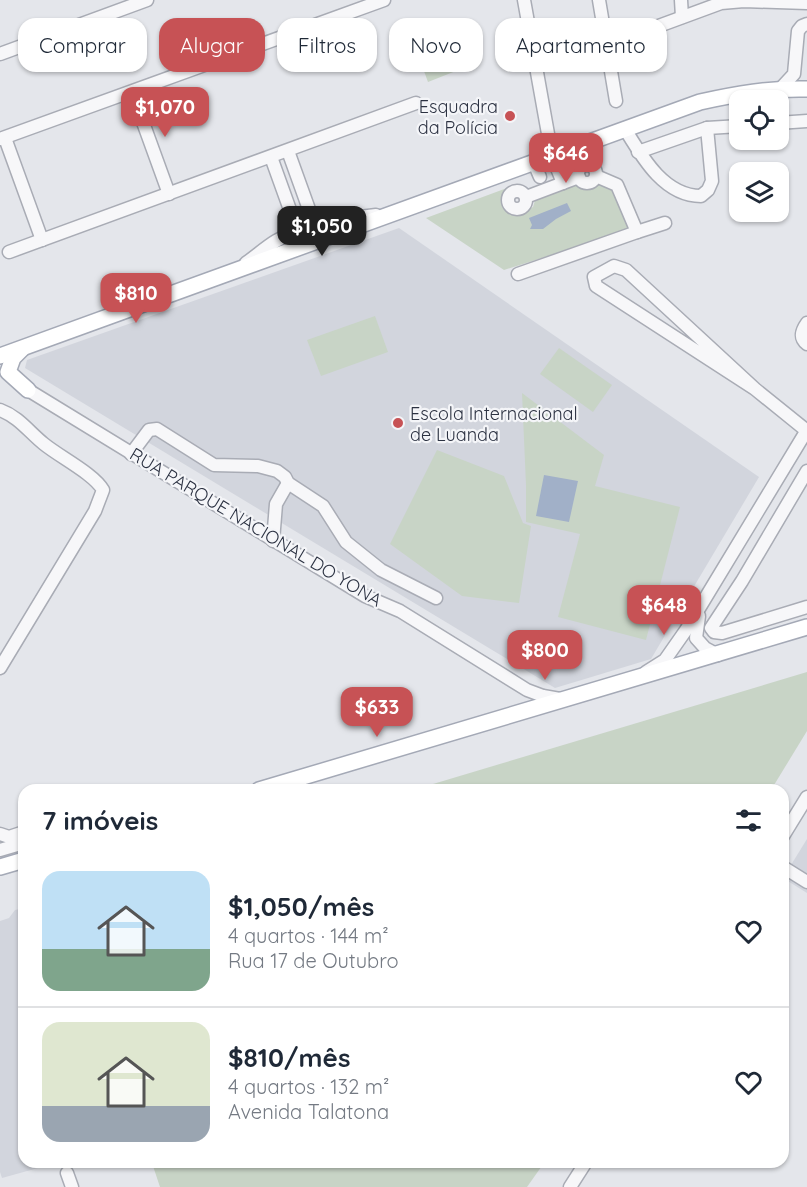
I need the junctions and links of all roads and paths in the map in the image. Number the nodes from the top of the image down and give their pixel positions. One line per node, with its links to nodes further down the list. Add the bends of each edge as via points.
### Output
1 (147, 0): 11 (street)
2 (384, 0): 17 (street)
3 (524, 0): 28 (street)
4 (599, 0): 8 (street)
5 (681, 0): 7 (street)
6 (806, 2): 7 (street, via 731,1); 9 (street)
7 (682, 17): 10 (street)
8 (602, 18)
9 (807, 22): 12 (street, via 798,31)
10 (667, 23)
11 (0, 54)
12 (795, 62): 13 (street); 15 (street, via 792,77)
13 (807, 70)
14 (611, 72): 18 (street)
15 (781, 88): 16 (main road); 24 (main road, via 700,102)
16 (807, 89)
17 (132, 92): 25 (street); 32 (street)
18 (616, 101)
19 (416, 103): 26 (street)
20 (807, 121): 21 (street)
21 (789, 122)
22 (729, 127): 23 (street)
23 (707, 128): 27 (street); 27 (street, via 712,181 701,196 678,192)
24 (624, 129): 27 (street); 28 (main road)
25 (3, 138): 39 (street)
26 (288, 151): 29 (street); 36 (street)
27 (638, 152)
28 (552, 156): 30 (main road); 31 (street)
29 (271, 157): 32 (street); 37 (street)
30 (541, 178): 31 (street); 33 (street); 34 (main road)
31 (563, 183): 38 (street, via 579,177 580,168 594,168 596,176 617,185)
32 (169, 194): 39 (street)
33 (526, 197)
34 (395, 213): 36 (street); 41 (main road)
35 (665, 223): 38 (street)
36 (315, 226): 37 (street)
37 (298, 232): 41 (street, via 278,240)
38 (638, 232): 42 (street)
39 (42, 240): 40 (street)
40 (9, 252)
41 (238, 270): 45 (main road)
42 (518, 274)
43 (807, 323): 44 (street, via 802,336)
44 (807, 344)
45 (23, 348): 46 (main road); 50 (main road, via 13,358 8,372)
46 (0, 356)
47 (0, 373): 50 (main road)
48 (0, 378): 50 (main road)
49 (755, 389): 49 (street, via 621,267 614,266 594,277 596,286); 52 (street)
50 (28, 390): 53 (street, RUA PARQUE NACIONAL DO YONA)
51 (0, 410): 62 (street, via 98,480 103,490 95,511)
52 (807, 430): 58 (street)
53 (131, 454): 55 (street, via 149,430 157,429 214,465 267,467); 56 (street, RUA PARQUE NACIONAL DO YONA)
54 (807, 471): 59 (street, via 711,628 722,633)
55 (288, 483): 56 (street, via 276,504); 57 (street, via 323,506 346,542 381,570)
56 (273, 541): 64 (street, RUA PARQUE NACIONAL DO YONA, via 364,596 400,611)
57 (436, 598)
58 (704, 600): 61 (street, via 696,638); 63 (street, via 665,660)
59 (807, 607)
60 (807, 627): 61 (main road)
61 (718, 655): 63 (main road)
62 (0, 668)
63 (632, 680): 65 (main road)
64 (515, 682): 65 (street, RUA PARQUE NACIONAL DO YONA, via 543,696); 66 (street, via 524,699)
65 (571, 698): 66 (main road)
66 (505, 716): 67 (main road)
67 (279, 784)
68 (807, 797): 69 (street)
69 (789, 826)
70 (18, 833): 71 (street, via 9,837)
71 (0, 834)
72 (18, 845): 73 (street)
73 (0, 850)
74 (18, 862): 75 (main road)
75 (0, 867)
76 (789, 870): 77 (street)
77 (806, 880)
78 (582, 1168): 81 (street)
79 (68, 1173): 80 (street)
80 (72, 1187)
81 (570, 1187)

